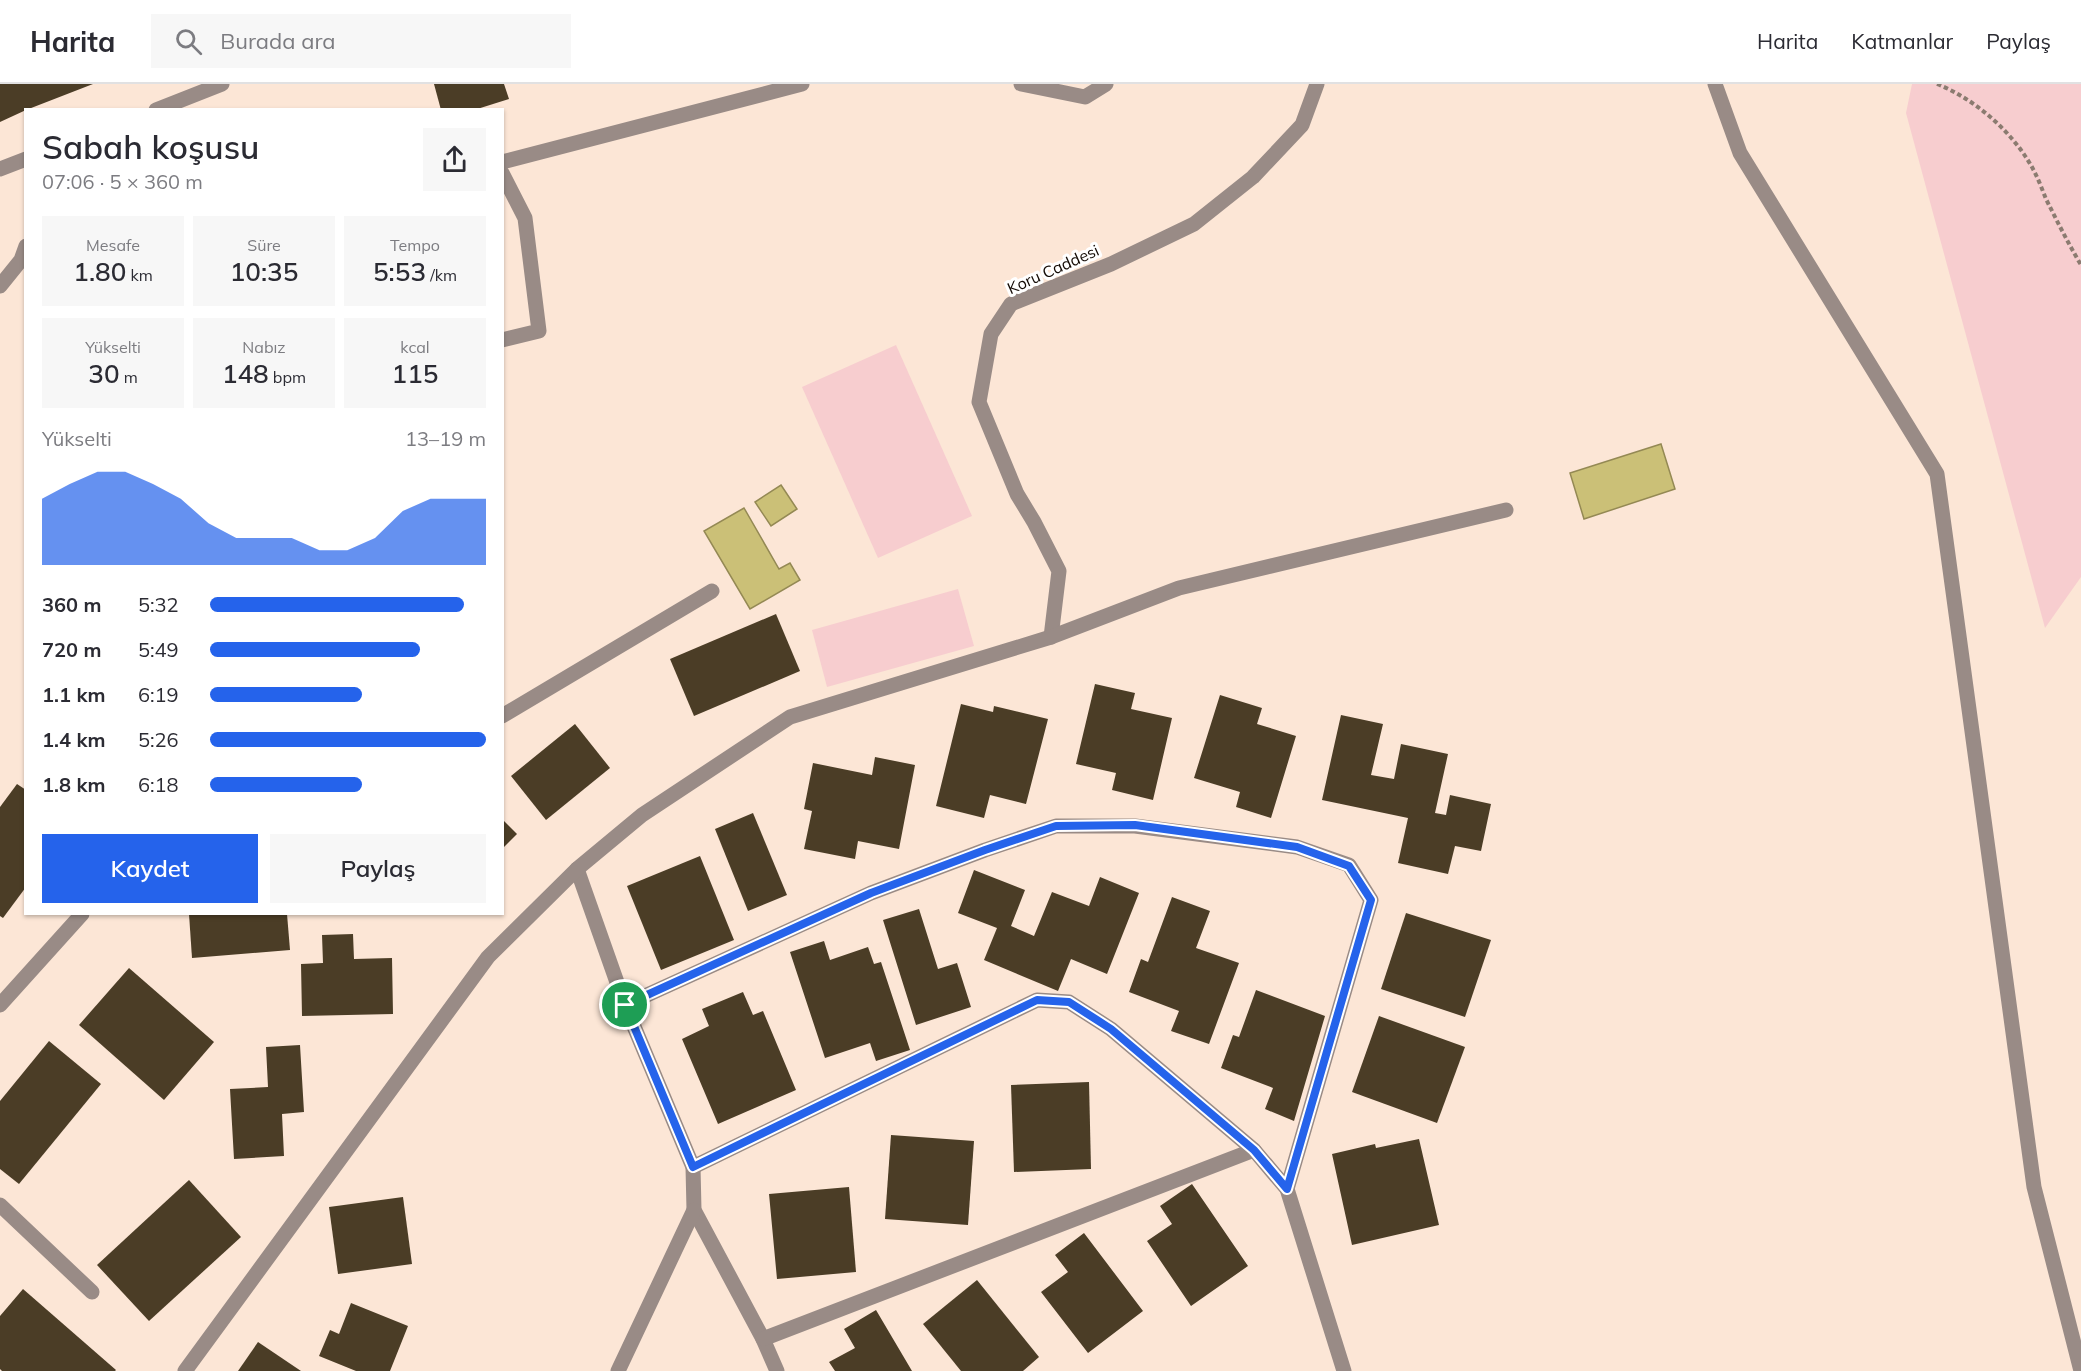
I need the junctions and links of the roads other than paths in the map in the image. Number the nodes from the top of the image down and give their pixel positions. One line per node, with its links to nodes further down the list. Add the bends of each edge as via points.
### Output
1 (222, 84): 7 (street)
2 (802, 84): 9 (street)
3 (1021, 84): 4 (street, via 1085,97)
4 (1106, 84)
5 (1317, 84): 17 (street, Koru Caddesi, via 1302,125 1253,177 1194,224 1110,264 1011,304 991,334 979,402 1017,494 1059,571)
6 (1715, 84): 34 (street, via 1740,153 1937,474 2034,1187)
7 (161, 108)
8 (24, 160): 10 (street)
9 (504, 161)
10 (0, 169)
11 (504, 177): 14 (street, via 525,218 539,331)
12 (24, 252): 13 (street)
13 (0, 286)
14 (504, 340)
15 (1506, 510): 17 (street, via 1179,588)
16 (712, 591): 18 (street)
17 (1051, 637): 19 (street, via 790,717 642,815)
18 (504, 715)
19 (576, 869): 22 (street); 30 (street, via 488,957)
20 (81, 915): 21 (street)
21 (0, 1005)
22 (625, 1005): 24 (street); 25 (street, via 871,893 1056,826 1135,825 1297,847 1349,866 1371,900)
23 (1254, 1150): 24 (street, via 1111,1029 1069,1002 1037,1000); 25 (street); 29 (street)
24 (693, 1167): 27 (street)
25 (1287, 1189): 33 (street)
26 (0, 1205): 28 (street)
27 (694, 1210): 29 (street); 31 (street)
28 (92, 1292)
29 (763, 1339): 32 (street)
30 (185, 1371)
31 (618, 1371)
32 (777, 1371)
33 (1344, 1371)
34 (2081, 1371)

